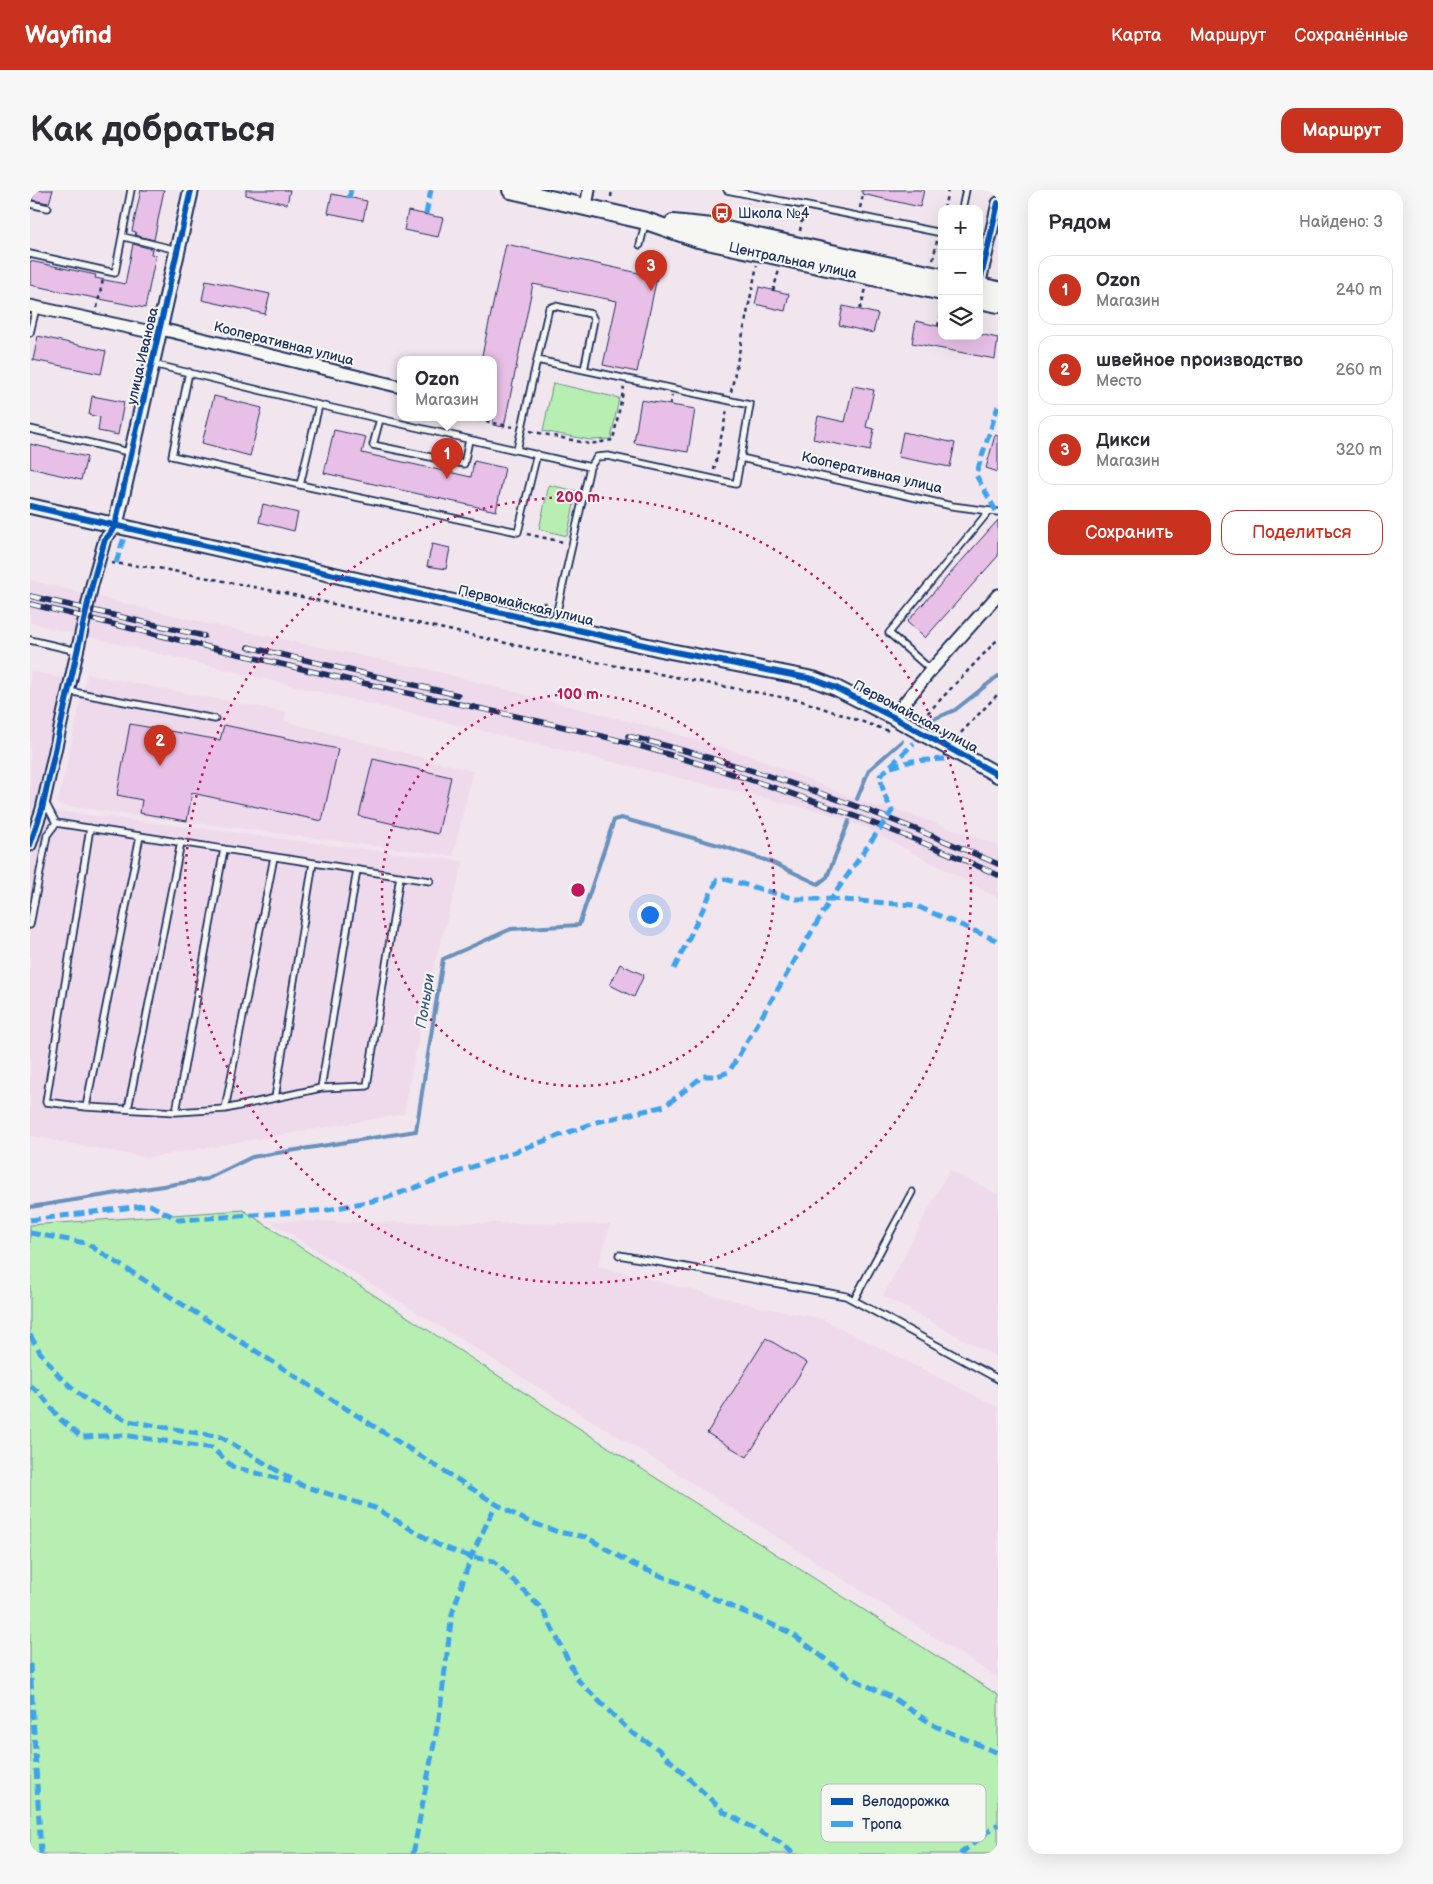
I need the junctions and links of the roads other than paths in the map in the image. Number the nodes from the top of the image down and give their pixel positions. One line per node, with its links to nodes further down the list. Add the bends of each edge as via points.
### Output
1 (131, 190): 14 (lane)
2 (191, 190): 17 (street, улица Иванова)
3 (511, 190): 10 (main road, Центральная улица)
4 (589, 190): 10 (street)
5 (727, 190): 13 (lane)
6 (966, 190): 9 (lane)
7 (998, 203): 15 (street)
8 (30, 204): 11 (lane)
9 (963, 205)
10 (586, 206): 12 (main road, Центральная улица)
11 (48, 208)
12 (646, 220): 16 (lane); 19 (main road, Центральная улица, via 712,227); 22 (main road, Центральная улица, via 698,239)
13 (938, 233)
14 (124, 237): 17 (lane); 18 (lane, via 116,273)
15 (984, 241)
16 (640, 245)
17 (179, 250): 26 (street, улица Иванова)
18 (30, 254)
19 (938, 276)
20 (983, 287): 21 (main road)
21 (998, 290)
22 (938, 291)
23 (983, 301): 24 (main road)
24 (998, 304)
25 (33, 307): 26 (street, Кооперативная улица); 27 (lane)
26 (160, 332): 29 (street, улица Иванова); 32 (street, Кооперативная улица)
27 (30, 333)
28 (537, 360): 30 (lane); 30 (lane, via 549,308 555,306 591,314 594,320); 37 (lane)
29 (153, 364): 31 (lane); 38 (street, улица Иванова)
30 (584, 370): 40 (lane, via 750,405)
31 (190, 372): 33 (lane); 42 (lane, via 172,456)
32 (397, 386)
33 (319, 405): 34 (lane); 42 (lane)
34 (380, 419): 36 (lane); 36 (lane, via 373,445 464,464)
35 (30, 429): 38 (lane)
36 (469, 440): 37 (lane)
37 (518, 450): 39 (lane)
38 (133, 454): 46 (street, улица Иванова)
39 (537, 454): 41 (lane); 42 (lane, via 518,532)
40 (740, 458): 41 (lane, via 736,484 608,456 597,458); 44 (lane, Кооперативная улица, via 952,506)
41 (590, 467): 48 (lane)
42 (300, 485)
43 (30, 506): 46 (street, Первомайская улица)
44 (989, 511): 45 (lane, Кооперативная улица); 51 (lane, via 889,633)
45 (998, 512)
46 (115, 527): 48 (street, Первомайская улица); 50 (street, via 105,539)
47 (998, 594): 51 (street)
48 (554, 624): 53 (street, Первомайская улица, via 813,679)
49 (30, 640): 50 (lane)
50 (77, 651): 52 (street)
51 (931, 670): 53 (street)
52 (68, 691): 54 (lane); 56 (street)
53 (893, 717): 55 (street, Первомайская улица)
54 (215, 718)
55 (998, 775)
56 (44, 800): 57 (lane); 61 (street)
57 (56, 823): 58 (lane); 68 (lane, via 47,835)
58 (90, 828): 59 (lane); 71 (lane, via 46,1102)
59 (140, 836): 60 (lane); 71 (lane)
60 (180, 842): 62 (lane); 72 (lane)
61 (30, 844)
62 (224, 849): 63 (lane); 74 (lane)
63 (274, 857): 64 (lane); 73 (lane)
64 (313, 863): 65 (lane); 70 (lane)
65 (357, 870): 66 (lane); 69 (lane)
66 (400, 876): 67 (lane); 69 (lane, via 367,1086)
67 (430, 881)
68 (30, 925)
69 (321, 1088): 70 (lane)
70 (274, 1098): 73 (lane)
71 (86, 1107): 72 (lane)
72 (128, 1109): 74 (lane)
73 (224, 1109): 74 (lane)
74 (176, 1112)
75 (912, 1192): 77 (lane)
76 (619, 1255): 77 (lane)
77 (854, 1300): 78 (lane)
78 (998, 1378)

